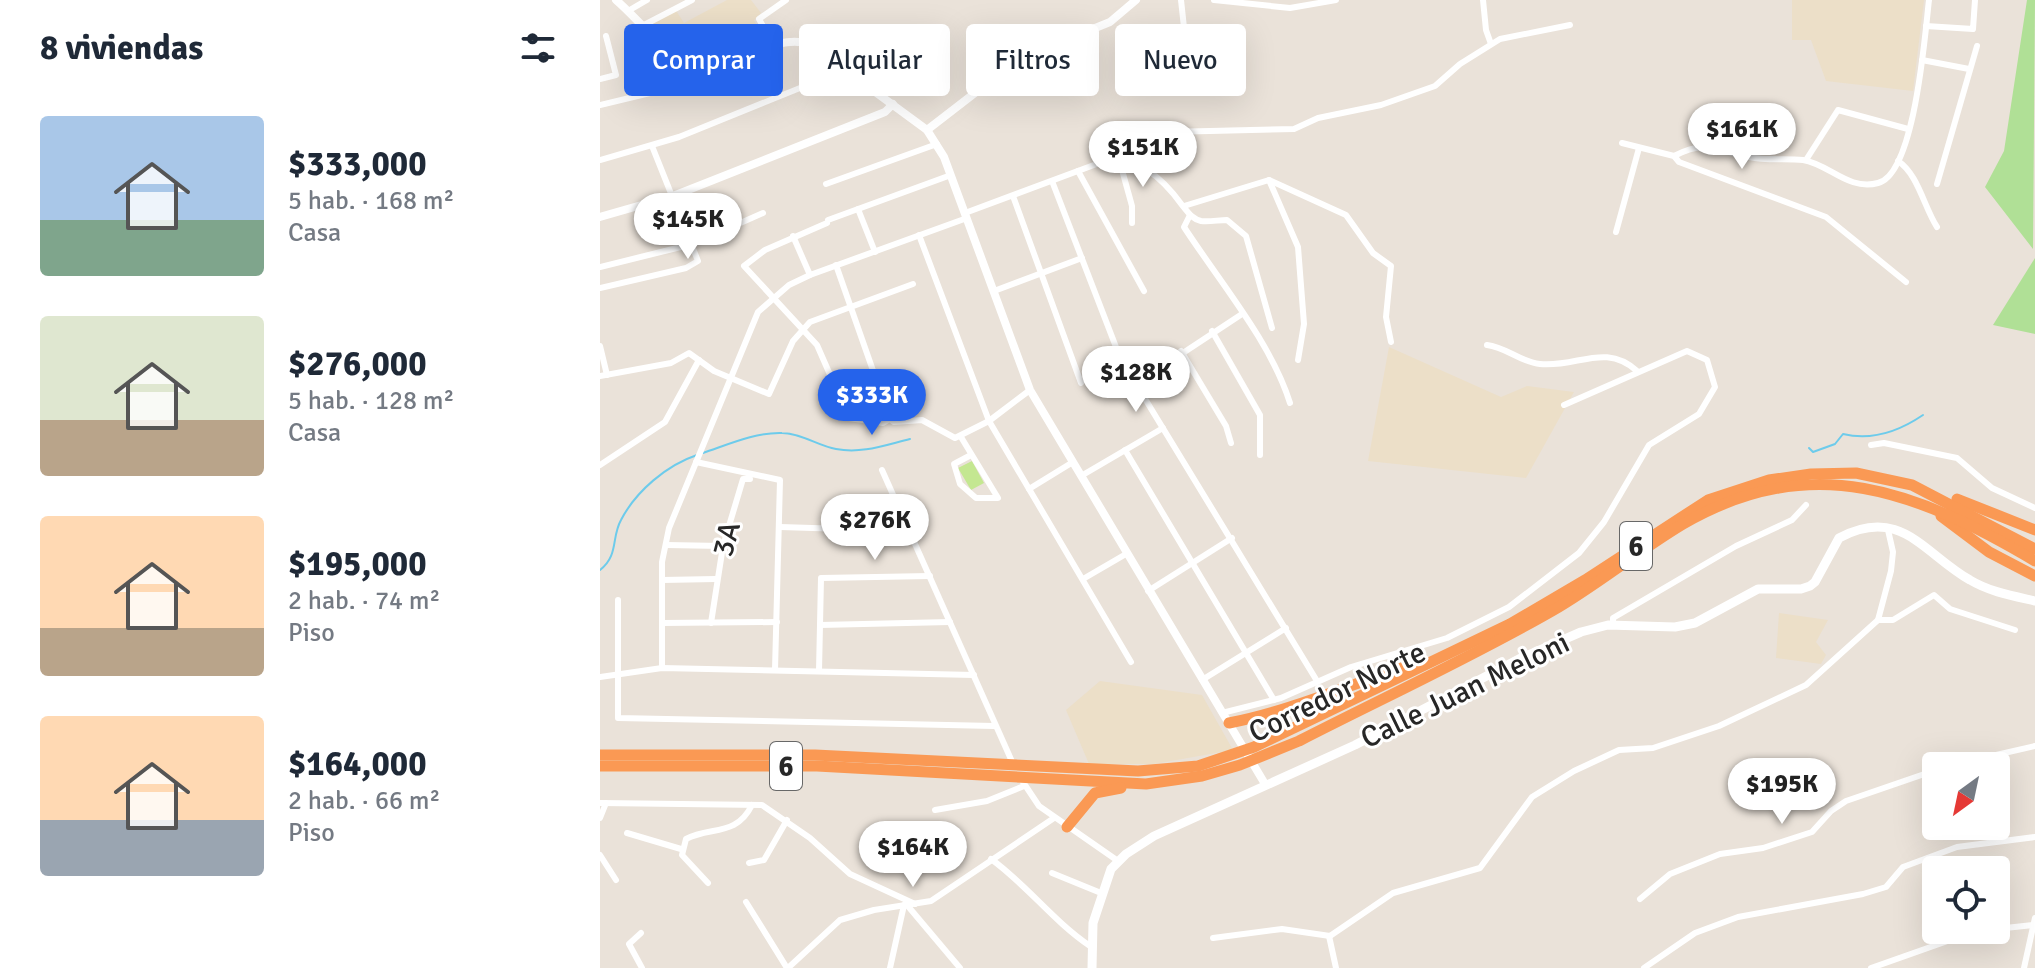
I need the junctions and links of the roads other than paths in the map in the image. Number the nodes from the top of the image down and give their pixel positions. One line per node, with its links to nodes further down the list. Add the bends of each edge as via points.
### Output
1 (616, 0): 12 (street)
2 (647, 0): 12 (street)
3 (692, 0): 14 (street)
4 (786, 0): 15 (street, via 759,19)
5 (1136, 0): 31 (street, via 1110,22 1019,59)
6 (1181, 0): 16 (street)
7 (1214, 0): 8 (street, via 1290,8)
8 (1336, 0)
9 (1483, 0): 20 (street)
10 (1929, 0): 18 (street)
11 (1975, 0): 18 (street, via 1973,29)
12 (628, 11): 13 (street)
13 (643, 24)
14 (646, 24)
15 (762, 24)
16 (1184, 24)
17 (1570, 25): 20 (street, via 1527,31)
18 (1926, 26): 22 (street)
19 (606, 36): 24 (street, via 616,75)
20 (1491, 44): 41 (street, via 1435,86 1409,96 1294,129 1168,132 1135,150)
21 (1977, 46): 23 (street)
22 (1922, 60): 23 (street); 30 (street)
23 (1969, 69): 47 (street)
24 (600, 79)
25 (799, 88): 34 (street)
26 (638, 96): 29 (street)
27 (882, 96): 28 (street)
28 (893, 104): 31 (street); 48 (street, via 885,112)
29 (600, 105)
30 (1908, 129): 39 (street, via 1838,110); 40 (street)
31 (927, 130): 33 (street)
32 (1622, 143): 35 (street)
33 (937, 144): 43 (street); 46 (street)
34 (652, 146): 38 (street); 48 (street)
35 (1639, 148): 36 (street); 58 (street)
36 (1674, 156): 39 (street, via 1705,144 1766,161); 68 (street, via 1826,217)
37 (1119, 159): 41 (street); 42 (street); 56 (street)
38 (600, 160)
39 (1806, 160): 40 (street, via 1838,178 1870,184 1888,178)
40 (1898, 161): 57 (street, via 1909,169)
41 (1137, 164): 50 (street, via 1156,174)
42 (1078, 171): 45 (street); 72 (street)
43 (951, 175): 51 (street); 53 (street)
44 (1269, 180): 50 (street); 79 (street, via 1346,215 1373,253 1391,266 1386,317); 85 (street, via 1298,247 1304,324)
45 (1052, 181): 49 (street); 63 (street)
46 (826, 184)
47 (1937, 184)
48 (673, 196): 55 (street); 61 (street)
49 (1013, 196): 53 (street); 66 (street)
50 (1184, 206): 54 (street)
51 (858, 209): 60 (street); 62 (street)
52 (763, 213): 61 (street)
53 (966, 215): 59 (street); 71 (street)
54 (1190, 215): 75 (street, via 1184,227); 76 (street, via 1199,221 1227,220 1246,236)
55 (600, 217)
56 (1132, 223)
57 (1937, 227)
58 (1616, 232)
59 (919, 235): 62 (street); 94 (street)
60 (793, 236): 67 (street); 73 (street, via 744,266)
61 (693, 244): 65 (street); 70 (street, via 698,261 686,268)
62 (875, 252): 64 (street)
63 (1082, 258): 66 (street); 84 (street)
64 (836, 265): 67 (street); 74 (street)
65 (600, 267)
66 (1040, 273): 71 (street); 89 (street)
67 (810, 275): 73 (street)
68 (1906, 282)
69 (913, 284): 74 (street)
70 (600, 288)
71 (994, 291): 90 (street)
72 (1144, 291)
73 (771, 299): 77 (street); 88 (street, via 749,328)
74 (849, 306): 77 (street); 93 (street)
75 (1242, 314): 78 (street); 91 (street)
76 (1272, 328)
77 (802, 329): 88 (street, via 771,393); 93 (street, via 817,345 849,418 883,423)
78 (1212, 331): 82 (street); 101 (street, via 1260,415)
79 (1391, 342)
80 (1487, 345): 86 (street, via 1540,364 1611,356)
81 (600, 346): 87 (street)
82 (1181, 351): 95 (street, via 1136,384); 97 (street)
83 (699, 360): 87 (street, via 689,353 671,363); 88 (street); 104 (street, via 665,422)
84 (1121, 360)
85 (1298, 360)
86 (1637, 371): 92 (street); 153 (street, via 1687,351 1707,360 1715,387 1699,414 1649,445 1604,522 1579,553 1509,607 1447,638)
87 (604, 376)
88 (731, 379): 102 (street)
89 (1081, 383)
90 (1030, 390): 94 (street); 103 (street)
91 (1290, 403)
92 (1564, 405)
93 (890, 419): 96 (street, via 922,420 950,437)
94 (989, 421): 96 (street); 109 (street)
95 (1163, 428): 99 (street); 117 (street)
96 (961, 437): 100 (street)
97 (1231, 443)
98 (1871, 445): 112 (street, via 1957,458 1992,488)
99 (1125, 450): 106 (street); 123 (street)
100 (971, 455): 100 (street, via 985,476 998,498 976,498 960,484 954,464)
101 (1260, 455)
102 (697, 461): 107 (street); 118 (street)
103 (1073, 462): 106 (street); 109 (street)
104 (600, 465)
105 (882, 470): 116 (street)
106 (1081, 476): 121 (street)
107 (765, 478): 113 (street, via 780,480); 119 (street, 3A, via 743,479)
108 (1912, 485): 115 (highway); 120 (highway, Corredor Norte / 6); 142 (highway, Corredor Norte / 6, via 1856,473 1811,474 1738,489 1679,516 1536,609)
109 (1029, 489): 127 (street)
110 (1913, 498): 122 (highway, Corredor Norte / 6); 125 (highway, via 1989,552); 158 (highway, Corredor Norte / 6, via 1812,486 1742,498 1711,510 1553,610)
111 (1806, 505): 138 (street, via 1792,520 1650,594 1613,618)
112 (2035, 508)
113 (780, 527): 116 (street); 133 (street)
114 (1888, 530): 131 (main road, Calle Juan Meloni, via 1914,537 1981,587); 132 (street, via 1891,571); 138 (main road, Calle Juan Meloni, via 1865,527 1839,538 1815,582 1801,589 1758,589 1695,623 1675,627)
115 (2035, 530)
116 (909, 531): 124 (street)
117 (1232, 538): 123 (street); 139 (street)
118 (666, 545): 119 (street); 128 (street)
119 (723, 546): 126 (street, 3A)
120 (2035, 549)
121 (1126, 554): 127 (street); 129 (street)
122 (2035, 561)
123 (1193, 562): 129 (street); 141 (street)
124 (930, 576): 134 (street); 137 (street, via 821,578)
125 (2035, 576)
126 (716, 579): 128 (street); 136 (street, 3A)
127 (1083, 579): 144 (street)
128 (662, 580): 135 (street)
129 (1148, 591): 152 (street)
130 (618, 600): 149 (street)
131 (2035, 601)
132 (1878, 620): 140 (street, via 1893,620 1934,595 1950,609); 146 (street)
133 (777, 622): 136 (street); 147 (street)
134 (950, 622): 137 (street); 150 (street)
135 (662, 623): 136 (street); 145 (street)
136 (711, 623)
137 (820, 625): 148 (street)
138 (1613, 626): 167 (main road, Calle Juan Meloni, via 1581,632 1519,659 1355,745)
139 (1286, 628): 141 (street); 153 (street)
140 (2015, 630)
141 (1246, 652): 152 (street); 154 (street)
142 (1443, 655): 155 (highway, via 1334,689 1292,708); 158 (highway, Corredor Norte / 6)
143 (1827, 659): 146 (street)
144 (1131, 662)
145 (662, 668): 147 (street); 149 (street)
146 (1828, 668): 193 (street, via 1806,685 1719,726 1653,748 1619,750 1574,771 1532,797 1480,868 1393,893)
147 (775, 670): 148 (street)
148 (819, 671): 150 (street)
149 (618, 674): 151 (street); 156 (street, via 618,718)
150 (974, 675): 156 (street)
151 (600, 677)
152 (1202, 680): 155 (street)
153 (1317, 681): 154 (street)
154 (1274, 700): 155 (street)
155 (1225, 718): 167 (street)
156 (994, 726): 168 (street)
157 (2035, 746): 159 (street)
158 (1258, 752): 161 (highway, Corredor Norte / 6)
159 (2009, 752)
160 (600, 755): 163 (highway, Corredor Norte / 6, via 815,755)
161 (1236, 761): 164 (highway, Corredor Norte / 6); 166 (highway, Corredor Norte / 6, via 1202,776)
162 (600, 766): 163 (highway, Corredor Norte / 6)
163 (972, 769): 164 (highway, Corredor Norte / 6)
164 (1053, 773): 166 (highway, Corredor Norte / 6)
165 (1922, 775): 187 (street, via 1846,801 1812,832 1763,848 1720,854 1670,874)
166 (1146, 784): 175 (highway, via 1095,793)
167 (1265, 784): 181 (main road, Calle Juan Meloni, via 1154,836)
168 (1024, 786): 171 (street, via 987,801); 173 (street)
169 (603, 803): 170 (street); 172 (street)
170 (752, 805): 174 (street, via 770,808); 178 (street, via 742,821 709,835 688,837)
171 (935, 810)
172 (600, 818)
173 (1054, 818): 175 (street); 180 (street)
174 (787, 820): 182 (street, via 764,860); 189 (street, via 850,874)
175 (1067, 827): 181 (street)
176 (627, 833): 178 (street)
177 (2035, 837): 203 (street, via 1957,847 1903,867 1886,887 1738,917 1695,933)
178 (681, 849): 185 (street)
179 (600, 855): 184 (street)
180 (991, 859): 189 (street, via 931,901); 196 (street)
181 (1118, 861): 186 (main road, Calle Juan Meloni)
182 (749, 863)
183 (1052, 873): 186 (street)
184 (616, 880)
185 (708, 883)
186 (1101, 893): 196 (main road, Calle Juan Meloni)
187 (1640, 899)
188 (746, 902): 198 (street)
189 (909, 905): 198 (street, via 840,920); 199 (street); 200 (street)
190 (2034, 921): 191 (street); 205 (street)
191 (2010, 926)
192 (641, 933): 197 (street, via 629,944)
193 (1329, 936): 194 (street, via 1282,929); 202 (street)
194 (1213, 938)
195 (1938, 944): 204 (street)
196 (1090, 946): 201 (main road, Calle Juan Meloni)
197 (642, 968)
198 (787, 968)
199 (890, 968)
200 (960, 968)
201 (1092, 968)
202 (1336, 968)
203 (1644, 968)
204 (1871, 968)
205 (2024, 968)

